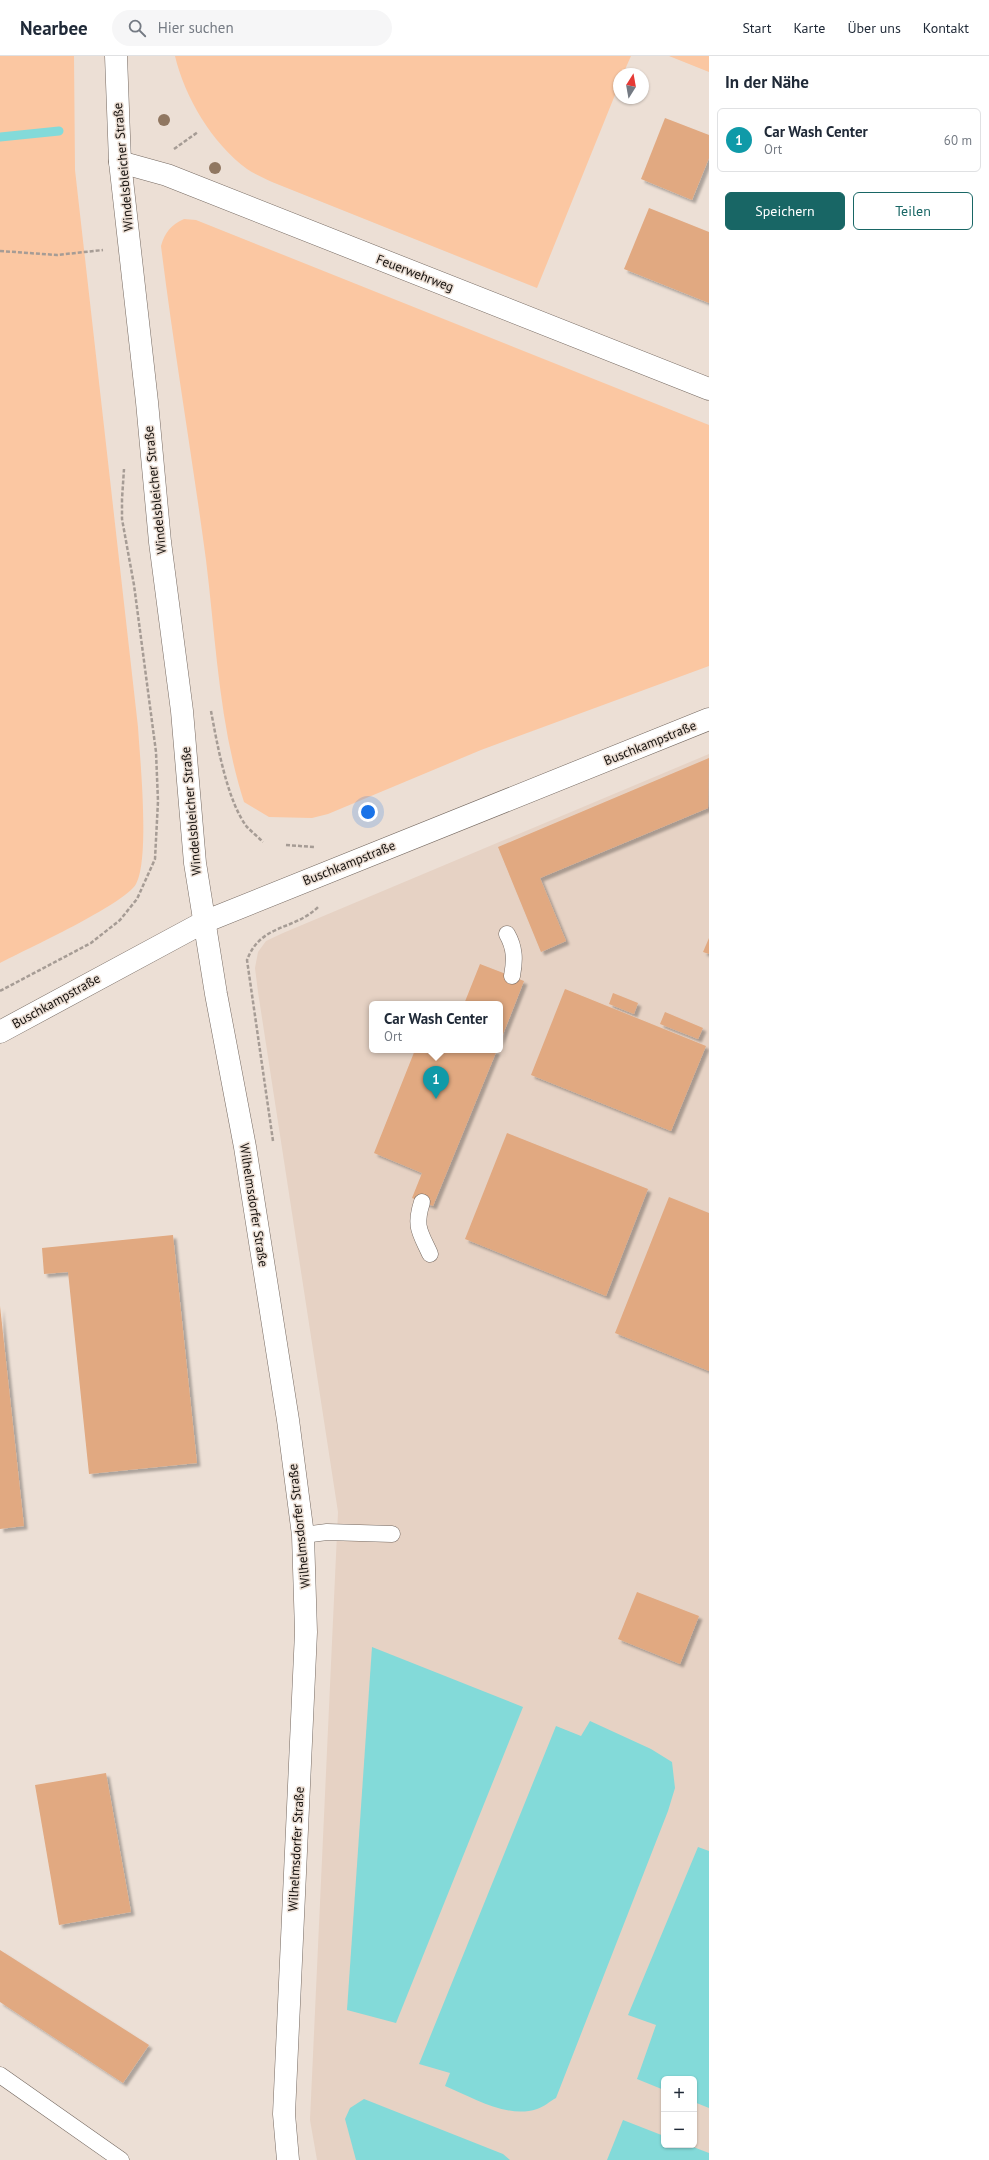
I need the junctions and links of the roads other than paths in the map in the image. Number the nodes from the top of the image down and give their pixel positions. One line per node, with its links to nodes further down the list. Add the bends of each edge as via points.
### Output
1 (116, 56): 2 (street, Windelsbleicher Straße)
2 (120, 162): 3 (street, Feuerwehrweg, via 154,171); 5 (street, Windelsbleicher Straße, via 159,535 182,711 194,863)
3 (709, 389)
4 (709, 719): 5 (street, Buschkampstraße)
5 (204, 922): 8 (street, Buschkampstraße); 12 (street, Wilhelmsdorfer Straße, via 248,1163)
6 (507, 934): 7 (lane, via 513,945 515,962)
7 (512, 976)
8 (0, 1032)
9 (422, 1202): 10 (lane, via 417,1218 419,1231)
10 (430, 1254)
11 (392, 1534): 12 (lane, via 327,1532)
12 (303, 1535): 15 (street, Wilhelmsdorfer Straße, via 306,1632 284,2114)
13 (3, 2082): 14 (lane)
14 (121, 2160)
15 (288, 2160)

